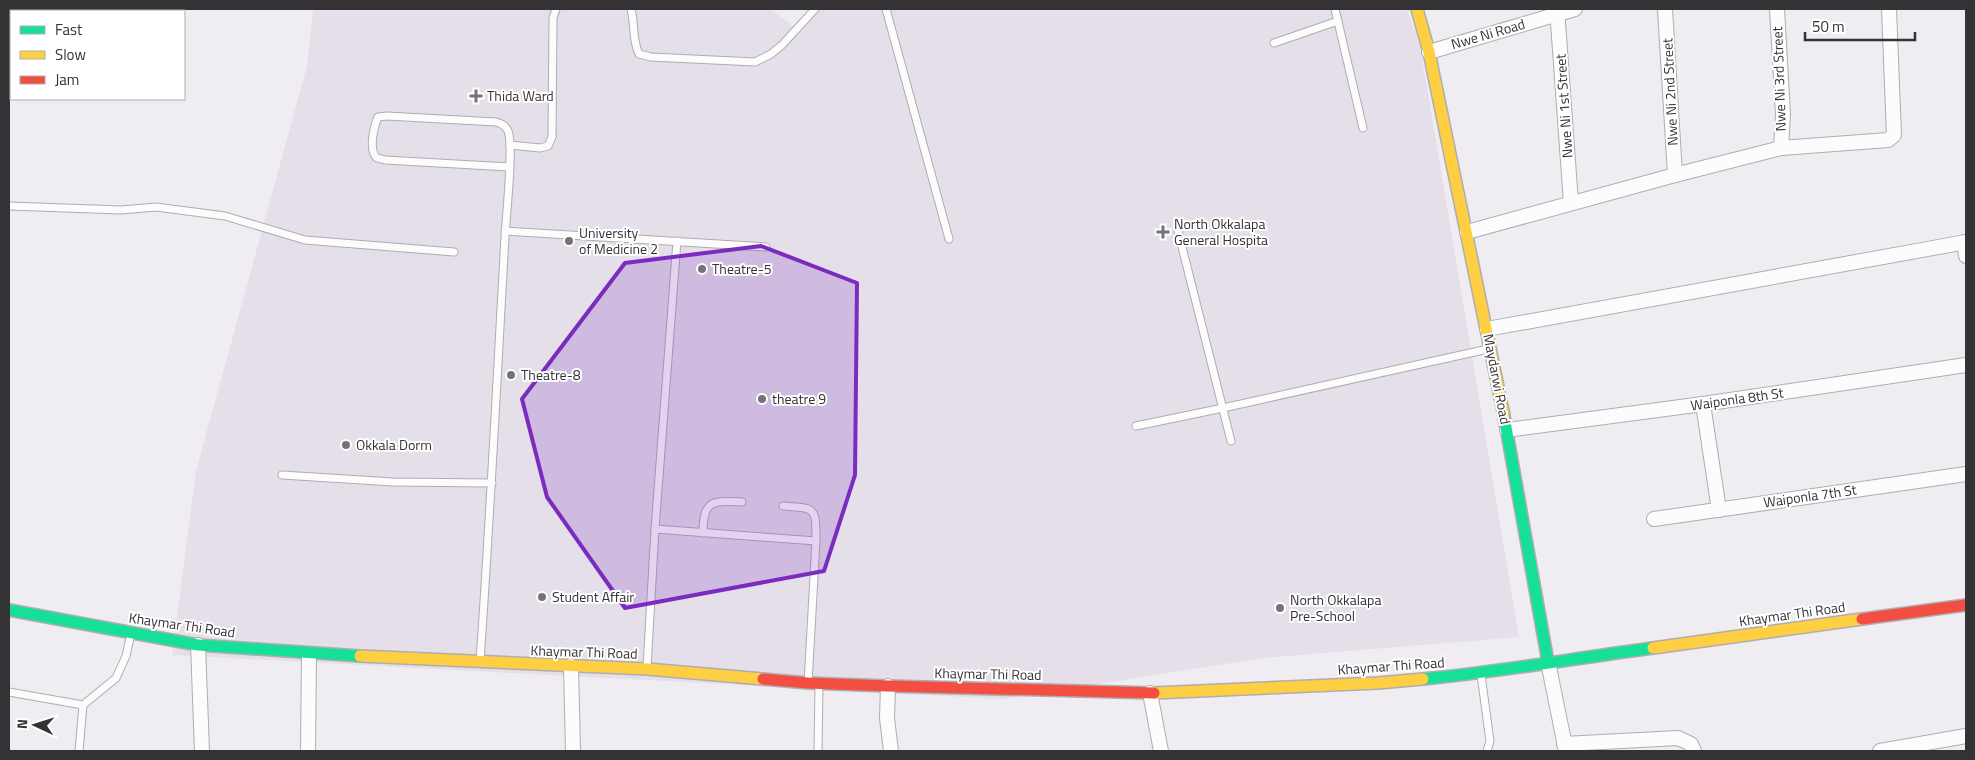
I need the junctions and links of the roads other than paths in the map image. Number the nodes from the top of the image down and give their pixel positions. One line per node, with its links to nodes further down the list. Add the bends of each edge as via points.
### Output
1 (556, 9): 16 (lane, via 553,18 552,137 548,146 540,148)
2 (631, 9): 3 (lane, via 635,46 639,54 755,62 771,54)
3 (816, 9)
4 (886, 9): 25 (lane)
5 (1335, 9): 12 (lane)
6 (1417, 9): 14 (main road, Maydarwi Road)
7 (1575, 9): 11 (street, Nwe Ni Road)
8 (1665, 9): 19 (street, Nwe Ni 2nd Street)
9 (1777, 9): 17 (street, Nwe Ni 3rd Street, via 1783,114)
10 (1888, 9): 17 (street, via 1894,135 1888,140)
11 (1557, 11): 14 (street, Nwe Ni Road); 20 (street, Nwe Ni 1st Street)
12 (1338, 21): 13 (lane); 15 (lane)
13 (1274, 42)
14 (1429, 52): 24 (main road, Maydarwi Road)
15 (1363, 128)
16 (510, 145): 18 (lane); 18 (lane, via 505,126 496,122 387,116 378,117 374,125 373,151 378,158)
17 (1781, 148): 19 (street)
18 (509, 167): 23 (lane)
19 (1675, 175): 20 (street)
20 (1571, 203): 24 (street)
21 (9, 206): 29 (lane, via 121,210 156,207 225,216 305,240)
22 (1178, 230): 35 (lane)
23 (505, 231): 26 (lane); 41 (lane)
24 (1466, 232): 31 (main road, Maydarwi Road)
25 (949, 239)
26 (677, 241): 28 (lane); 46 (lane)
27 (1965, 242): 30 (street); 31 (street)
28 (766, 247)
29 (454, 252)
30 (1966, 256)
31 (1486, 329): 32 (main road, Maydarwi Road)
32 (1491, 348): 35 (lane); 37 (main road, Maydarwi Road)
33 (1966, 365): 34 (street, Waiponla 8th St)
34 (1703, 404): 37 (street, Waiponla 8th St); 44 (street)
35 (1223, 408): 36 (lane); 38 (lane)
36 (1136, 426)
37 (1507, 430): 54 (main road, Maydarwi Road)
38 (1231, 441)
39 (1966, 474): 44 (street, Waiponla 7th St)
40 (282, 476): 41 (lane)
41 (492, 483): 55 (lane)
42 (742, 502): 47 (lane, via 717,501 712,504 704,515)
43 (783, 506): 48 (lane, via 814,512)
44 (1718, 510): 45 (street, Waiponla 7th St)
45 (1654, 519)
46 (656, 530): 47 (lane); 57 (lane)
47 (703, 532): 48 (lane)
48 (816, 541): 59 (lane)
49 (1966, 605): 54 (main road, Khaymar Thi Road)
50 (9, 610): 51 (main road, Khaymar Thi Road)
51 (131, 633): 52 (main road, Khaymar Thi Road); 63 (lane, via 126,656 116,678)
52 (198, 645): 53 (main road, Khaymar Thi Road); 67 (street)
53 (308, 654): 55 (main road, Khaymar Thi Road); 68 (street)
54 (1548, 662): 58 (main road, Khaymar Thi Road); 65 (street, Maydarwi Road)
55 (480, 663): 56 (main road, Khaymar Thi Road)
56 (571, 666): 57 (main road, Khaymar Thi Road); 69 (street)
57 (647, 669): 59 (main road, Khaymar Thi Road)
58 (1481, 674): 62 (main road, Khaymar Thi Road, via 1378,683); 73 (lane, via 1490,742)
59 (814, 683): 60 (main road, Khaymar Thi Road); 70 (lane)
60 (888, 686): 62 (main road, Khaymar Thi Road); 71 (street)
61 (9, 692): 63 (lane)
62 (1150, 693): 72 (street)
63 (83, 704): 66 (lane)
64 (1966, 736): 75 (street)
65 (1565, 748): 74 (street, via 1678,738 1691,744)
66 (79, 751)
67 (202, 751)
68 (308, 751)
69 (573, 751)
70 (818, 751)
71 (891, 751)
72 (1161, 751)
73 (1487, 751)
74 (1694, 751)
75 (1880, 751)

